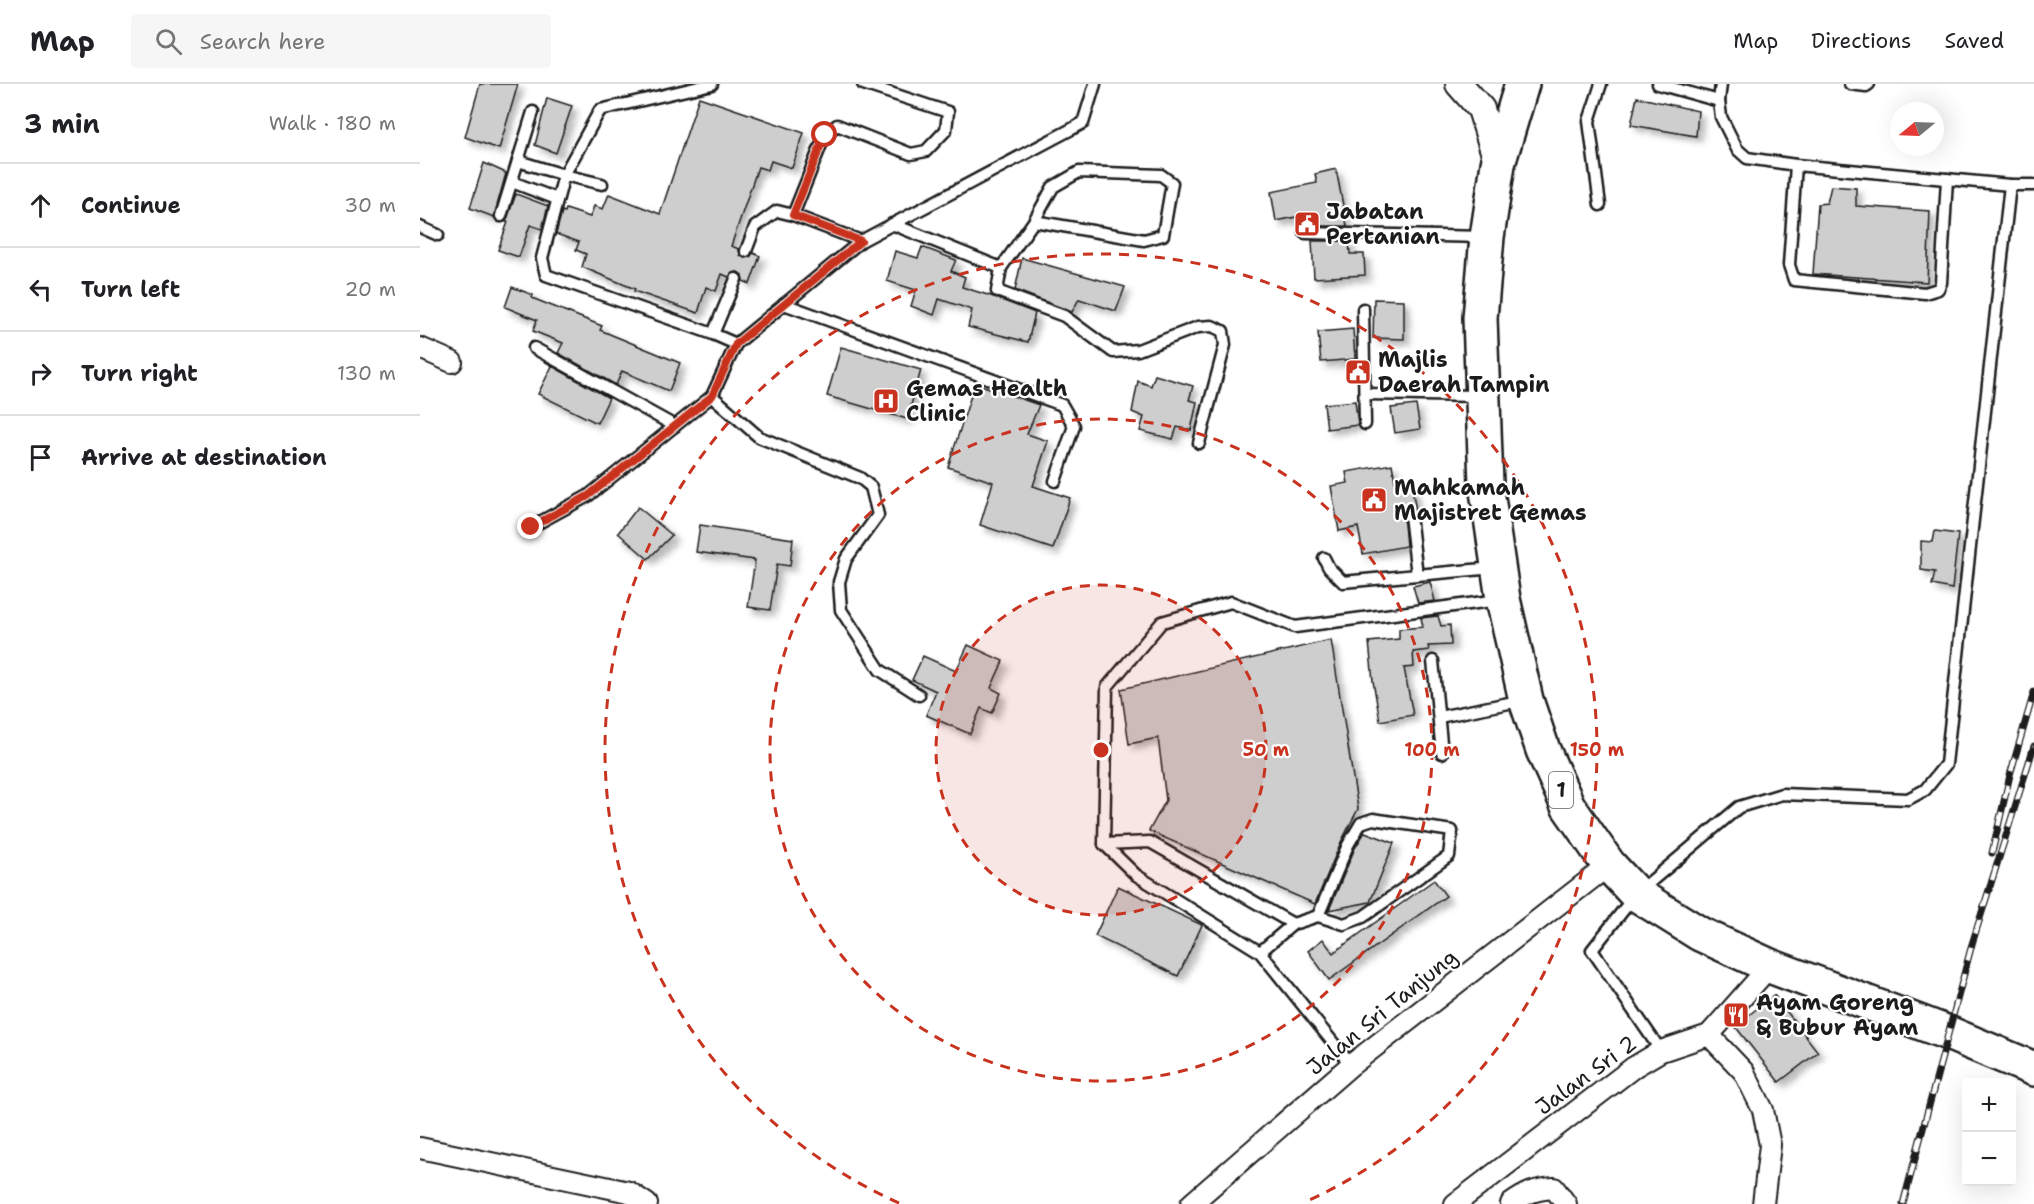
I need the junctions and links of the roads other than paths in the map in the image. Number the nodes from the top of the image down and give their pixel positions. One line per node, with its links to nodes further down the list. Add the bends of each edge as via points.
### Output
1 (712, 84): 16 (lane, via 600,111)
2 (863, 84): 24 (lane, via 948,112 946,130 926,151 911,154 837,125 825,135)
3 (1095, 84): 27 (lane, via 1083,123)
4 (1459, 84): 14 (street, via 1481,109)
5 (1522, 84): 14 (highway, 1)
6 (1601, 84): 23 (lane, via 1588,121)
7 (1658, 84): 11 (lane)
8 (1720, 84): 11 (lane)
9 (1850, 84): 10 (lane)
10 (1869, 84)
11 (1719, 101): 15 (lane, via 1720,117 1737,149 1747,158)
12 (533, 112): 13 (lane)
13 (518, 161): 16 (lane); 18 (lane)
14 (1498, 164): 31 (highway, 1)
15 (1796, 165): 17 (lane); 17 (lane, via 1789,265 1794,280 1925,293 1938,289 1941,283)
16 (564, 175): 19 (lane); 22 (lane)
17 (1947, 179): 20 (lane)
18 (512, 182): 22 (lane); 25 (lane)
19 (602, 184)
20 (2010, 185): 21 (lane); 62 (lane, via 1946,764 1925,790 1908,799 1782,794 1739,807)
21 (2034, 185)
22 (557, 199): 38 (lane, via 542,258 546,275)
23 (1600, 205)
24 (793, 215): 32 (lane); 33 (lane, via 777,212 755,227)
25 (501, 216)
26 (1034, 221): 26 (lane, via 1053,187 1079,172 1161,176 1172,183 1163,235 1144,240); 34 (lane)
27 (892, 224): 32 (lane); 34 (lane)
28 (420, 227): 30 (lane)
29 (1305, 233): 31 (lane)
30 (438, 235)
31 (1487, 237): 45 (highway, 1, via 1480,318)
32 (861, 241): 36 (lane)
33 (746, 251)
34 (1001, 268): 48 (lane, via 997,291 1064,316 1113,352 1138,350 1198,327 1212,326 1223,331 1225,345)
35 (736, 279): 38 (lane)
36 (784, 304): 39 (lane); 49 (lane, via 1062,405 1074,426)
37 (1363, 309): 43 (lane)
38 (713, 334): 39 (lane)
39 (736, 344): 44 (lane)
40 (420, 348): 42 (street)
41 (534, 348): 47 (lane)
42 (452, 362)
43 (1365, 394): 45 (lane); 46 (lane)
44 (712, 396): 47 (lane); 56 (lane, via 759,437 860,478 871,487 878,515 846,559 839,582 841,610 880,670)
45 (1482, 396): 54 (highway, 1, via 1486,484)
46 (1365, 424)
47 (675, 426): 51 (lane, via 588,496)
48 (1199, 443)
49 (1055, 481)
50 (1410, 515): 53 (lane)
51 (531, 527)
52 (1324, 558): 53 (lane, via 1343,582)
53 (1417, 575): 54 (lane)
54 (1500, 584): 57 (highway, 1); 60 (lane, via 1295,627 1231,602 1162,622 1107,687)
55 (1433, 661): 58 (lane)
56 (919, 695)
57 (1526, 700): 58 (lane); 61 (highway, 1, via 1568,806)
58 (1439, 717): 59 (lane)
59 (1442, 753)
60 (1104, 844): 64 (lane, via 1150,842); 65 (lane, via 1136,875)
61 (1609, 864): 62 (highway, 1); 69 (street, Jalan Sri Tanjung)
62 (1636, 894): 66 (highway, 1, via 1700,934); 68 (lane, via 1592,950)
63 (1318, 916): 63 (lane, via 1361,823 1373,819 1452,831 1449,856 1364,917 1344,924); 64 (lane)
64 (1293, 924): 65 (lane)
65 (1260, 951): 69 (lane)
66 (1770, 966): 67 (street, Jalan Sri 2); 70 (highway, 1)
67 (1708, 1035): 68 (street, Jalan Sri 2); 77 (street, via 1744,1072 1763,1110 1770,1145)
68 (1661, 1051): 74 (street, Jalan Sri 2, via 1634,1066)
69 (1352, 1065): 73 (street, Jalan Sri Tanjung)
70 (2034, 1069)
71 (420, 1148): 72 (street, via 629,1192)
72 (647, 1204)
73 (1191, 1204)
74 (1455, 1204)
75 (1511, 1204): 76 (street, via 1526,1193 1554,1188)
76 (1566, 1204)
77 (1763, 1204)

